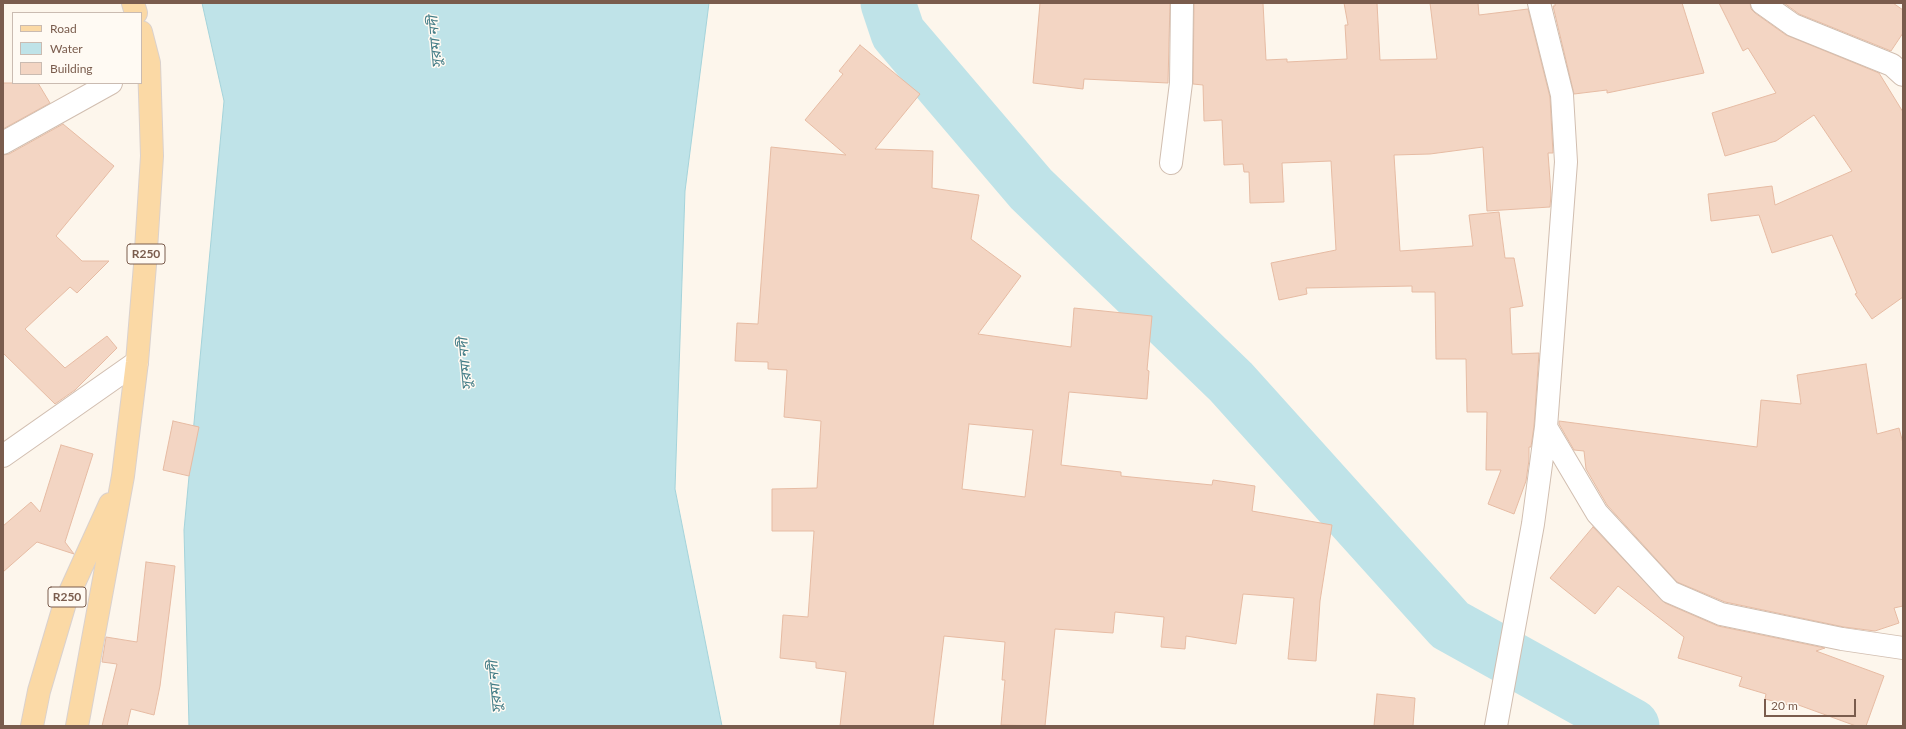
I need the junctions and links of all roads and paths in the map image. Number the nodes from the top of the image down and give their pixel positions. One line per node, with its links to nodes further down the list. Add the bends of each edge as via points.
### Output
1 (1182, 3): 9 (street, via 1181,83)
2 (1539, 3): 11 (street, via 1562,94 1566,162)
3 (1762, 3): 6 (street, via 1793,25 1892,65)
4 (142, 40): 5 (main road, R250)
5 (145, 65): 10 (main road, R250, via 152,156)
6 (1903, 75)
7 (109, 84): 8 (street)
8 (3, 143)
9 (1171, 163)
10 (137, 362): 12 (street); 13 (main road, R250)
11 (1546, 427): 14 (street, via 1597,513 1670,592 1721,614 1842,639); 17 (street, via 1533,524)
12 (3, 456)
13 (123, 476): 15 (main road, R250, via 65,603 39,690); 16 (main road, R250)
14 (1903, 648)
15 (32, 726)
16 (77, 726)
17 (1496, 726)

